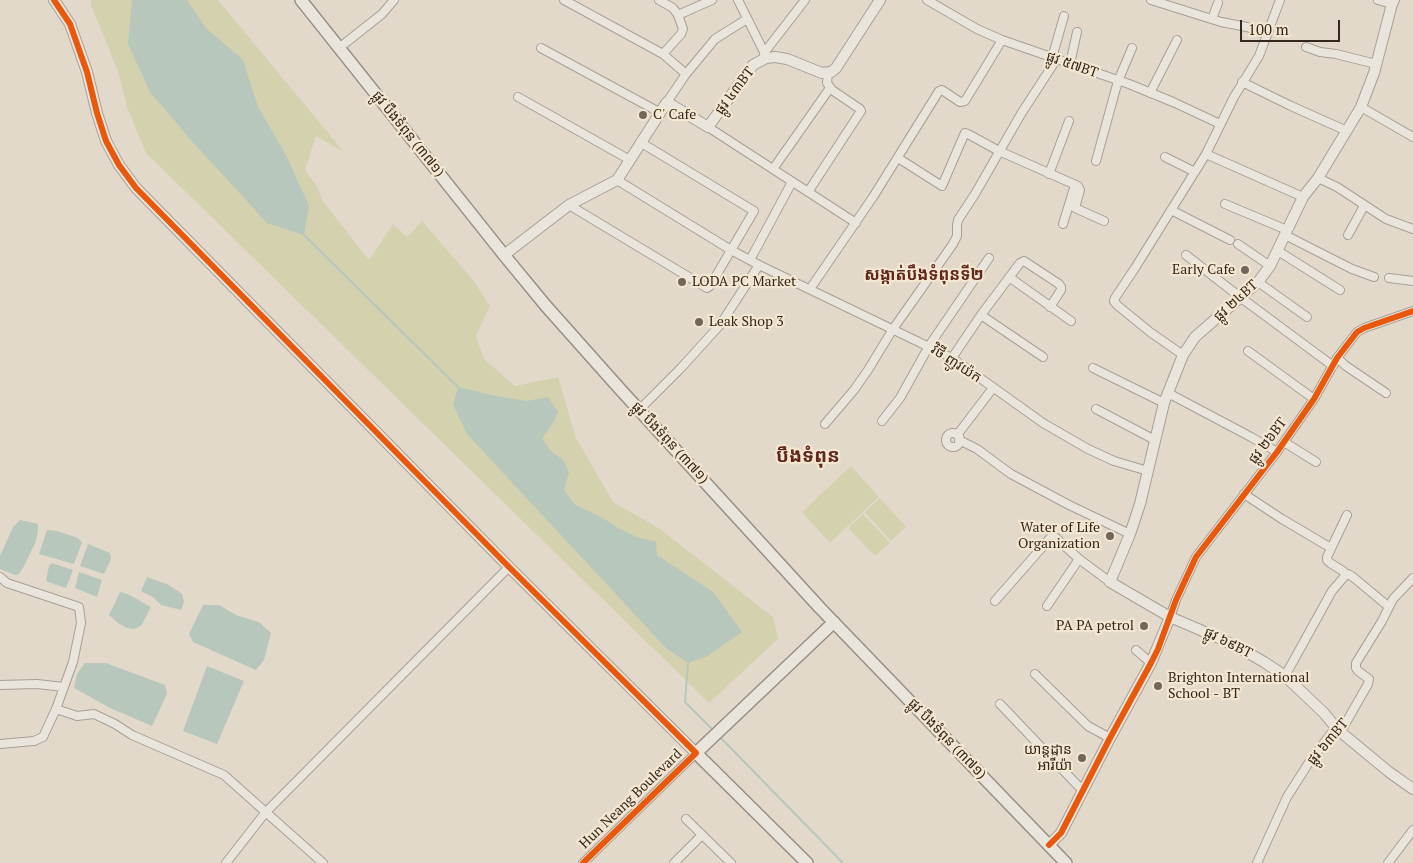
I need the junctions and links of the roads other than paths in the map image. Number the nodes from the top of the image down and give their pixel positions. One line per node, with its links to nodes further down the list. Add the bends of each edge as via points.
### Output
1 (54, 0): 122 (street, via 70,24 106,141 136,188)
2 (301, 0): 25 (main road, ផ្លូវ បឹងទំពុន (៣៧១))
3 (394, 0): 25 (street, via 382,14)
4 (564, 0): 28 (street)
5 (659, 0): 16 (street, via 671,6)
6 (712, 0): 16 (street)
7 (738, 0): 18 (street)
8 (805, 0): 29 (street)
9 (880, 0): 33 (street, via 836,68)
10 (927, 0): 22 (street, ផ្លូវ ៥៧BT)
11 (1151, 0): 19 (street)
12 (1280, 0): 21 (street)
13 (1378, 0): 14 (street)
14 (1393, 2): 32 (street, ផ្លូវ ២៤BT)
15 (1218, 3): 19 (street)
16 (678, 15): 28 (street, via 683,31)
17 (1064, 16): 30 (street)
18 (747, 19): 29 (street); 34 (street, via 715,39)
19 (1212, 19): 21 (street)
20 (1077, 32): 31 (street)
21 (1267, 34): 36 (street, via 1259,56)
22 (1002, 40): 30 (street, ផ្លូវ ៥៧BT); 52 (street, via 965,101 960,102 939,91)
23 (1177, 40): 38 (street)
24 (1306, 47): 32 (street)
25 (339, 48): 77 (main road, ផ្លូវ បឹងទំពុន (៣៧១))
26 (541, 48): 42 (street)
27 (1132, 48): 35 (street)
28 (663, 54): 34 (street)
29 (765, 55): 33 (street, ផ្លូវ ៤៣BT); 45 (street, ផ្លូវ ៤៣BT, via 753,65)
30 (1054, 59): 31 (street, ផ្លូវ ៥៧BT); 49 (street)
31 (1070, 64): 35 (street, ផ្លូវ ៥៧BT)
32 (1376, 64): 41 (street, ផ្លូវ ២៤BT)
33 (828, 73): 37 (street)
34 (686, 74): 40 (street)
35 (1118, 81): 38 (street, ផ្លូវ ៥៧BT); 54 (street)
36 (1242, 82): 44 (street); 46 (street)
37 (830, 88): 55 (street); 62 (street, via 861,111)
38 (1150, 93): 44 (street, ផ្លូវ ៥៧BT)
39 (518, 97): 53 (street)
40 (667, 102): 42 (street); 45 (street, ផ្លូវ ៤៣BT)
41 (1361, 107): 46 (street, ផ្លូវ ២៤BT); 47 (street)
42 (660, 112): 48 (street)
43 (1069, 121): 57 (street)
44 (1220, 124): 50 (street)
45 (708, 127): 55 (street)
46 (1348, 131): 58 (street, ផ្លូវ ២៤BT)
47 (1413, 137)
48 (640, 142): 53 (street); 74 (street, via 754,211)
49 (999, 151): 52 (street, via 966,133 942,186); 57 (street); 95 (street, via 958,220 954,244)
50 (1206, 154): 56 (street); 63 (street)
51 (1165, 157): 56 (street)
52 (898, 158): 69 (street)
53 (630, 160): 59 (street)
54 (1096, 160)
55 (772, 169): 60 (street)
56 (1195, 172): 67 (street)
57 (1049, 174): 61 (street)
58 (1318, 178): 63 (street, ផ្លូវ ២៤BT); 66 (street)
59 (617, 180): 65 (street); 74 (street, វិថី ញូវយ៉ក)
60 (792, 182): 62 (street); 79 (street)
61 (1076, 185): 68 (street, via 1080,190 1075,208); 70 (street)
62 (808, 192): 69 (street)
63 (1303, 197): 72 (street, ផ្លូវ ២៤BT)
64 (1225, 204): 72 (street)
65 (570, 205): 74 (street, via 706,288); 77 (street)
66 (1364, 206): 71 (street); 73 (street)
67 (1171, 210): 81 (street, via 1234,242); 98 (street, via 1114,301)
68 (1104, 221)
69 (856, 223): 87 (street)
70 (1062, 224)
71 (1413, 229)
72 (1286, 232): 75 (street, ផ្លូវ ២៤BT); 83 (street, via 1352,269)
73 (1348, 235)
74 (731, 250): 79 (street, វិថី ញូវយ៉ក)
75 (1278, 250): 81 (street, ផ្លូវ ២៤BT); 88 (street)
76 (1186, 255): 89 (street)
77 (504, 256): 109 (main road, ផ្លូវ បឹងទំពុន (៣៧១))
78 (989, 258): 96 (street)
79 (750, 260): 80 (street, វិថី ញូវយ៉ក)
80 (759, 265): 87 (street, វិថី ញូវយ៉ក); 109 (street, via 720,325)
81 (1270, 266): 86 (street, ផ្លូវ ២៤BT)
82 (1009, 277): 90 (street); 90 (street, via 1024,261 1059,284 1061,290); 92 (street)
83 (1374, 277)
84 (1389, 278): 85 (street)
85 (1413, 281)
86 (1258, 282): 89 (street, ផ្លូវ ២៤BT); 93 (street)
87 (810, 289): 95 (street, វិថី ញូវយ៉ក)
88 (1340, 290)
89 (1240, 298): 98 (street, ផ្លូវ ២៤BT, via 1196,337); 102 (street)
90 (1050, 306): 94 (street)
91 (1413, 311): 101 (street, ផ្លូវ ២៦BT, via 1357,332)
92 (981, 314): 99 (street); 100 (street)
93 (1307, 317)
94 (1071, 321)
95 (893, 329): 96 (street, វិថី ញូវយ៉ក); 111 (street, via 858,384)
96 (929, 346): 100 (street, វិថី ញូវយ៉ក); 110 (street, via 900,398)
97 (1248, 351): 107 (street)
98 (1183, 355): 106 (street, ផ្លូវ ២៤BT)
99 (1043, 357)
100 (952, 358): 104 (street, វិថី ញូវយ៉ក)
101 (1337, 358): 102 (street, ផ្លូវ ២៦BT); 105 (street)
102 (1333, 366): 107 (street, ផ្លូវ ២៦BT)
103 (1093, 368): 106 (street)
104 (993, 388): 116 (street, វិថី ញូវយ៉ក, via 1088,449); 119 (street, via 958,438 1011,474)
105 (1386, 393)
106 (1166, 398): 112 (street, ផ្លូវ ២៤BT); 114 (street, via 1250,436)
107 (1314, 399): 113 (street, ផ្លូវ ២៦BT)
108 (1096, 409): 112 (street)
109 (639, 410): 131 (main road, ផ្លូវ បឹងទំពុន (៣៧១))
110 (882, 421)
111 (826, 424)
112 (1155, 440): 116 (street, ផ្លូវ ២៤BT)
113 (1284, 442): 114 (street, ផ្លូវ ២៦BT); 115 (street)
114 (1277, 452): 117 (street, ផ្លូវ ២៦BT)
115 (1316, 462)
116 (1148, 471): 119 (street, ផ្លូវ ២៤BT)
117 (1244, 494): 120 (street); 130 (street, ផ្លូវ ២៦BT, via 1196,557)
118 (1347, 515): 120 (street)
119 (1130, 534): 126 (street, ផ្លូវ ២៤BT)
120 (1331, 548): 123 (street, via 1327,560)
121 (1078, 559): 126 (street, ផ្លូវ ៦៩BT); 127 (street, ផ្លូវ ៦៩BT, via 1052,536); 128 (street)
122 (509, 567): 143 (street); 146 (street)
123 (1345, 574): 129 (street); 135 (street, via 1332,591)
124 (0, 576): 137 (street, via 7,583 79,607 81,623)
125 (1413, 578): 129 (street, ផ្លូវ ៦៣BT)
126 (1110, 582): 130 (street, ផ្លូវ ៦៩BT)
127 (995, 601)
128 (1047, 606)
129 (1389, 607): 140 (street, ផ្លូវ ៦៣BT, via 1356,663 1356,668 1369,679 1368,684 1344,726)
130 (1170, 616): 133 (street); 135 (street, ផ្លូវ ៦៩BT, via 1219,638)
131 (834, 622): 143 (main road, Hun Neang Boulevard); 150 (main road, ផ្លូវ បឹងទំពុន (៣៧១))
132 (1136, 650): 133 (street)
133 (1151, 663): 141 (street)
134 (1035, 674): 141 (street, via 1088,726)
135 (1285, 676): 140 (street, ផ្លូវ ៦៩BT)
136 (0, 685): 137 (street)
137 (64, 687): 139 (street)
138 (1000, 704): 145 (street)
139 (56, 709): 142 (street, via 41,739); 146 (street, via 77,716 94,714 132,735 224,775)
140 (1337, 729): 144 (street, ផ្លូវ ៦៩BT); 158 (street, ផ្លូវ ៦៣BT, via 1287,796)
141 (1110, 738): 145 (street)
142 (0, 744)
143 (696, 753): 151 (street, Hun Neang Boulevard); 156 (main road)
144 (1413, 789)
145 (1082, 791): 150 (street, via 1061,833)
146 (265, 813): 152 (street); 153 (street)
147 (686, 819): 149 (street)
148 (1413, 830): 159 (street)
149 (702, 835): 154 (street); 155 (street)
150 (1049, 845): 157 (main road, ផ្លូវ បឹងទំពុន (៣៧១))
151 (587, 861)
152 (226, 863)
153 (323, 863)
154 (674, 863)
155 (731, 863)
156 (806, 863)
157 (1066, 863)
158 (1257, 863)
159 (1388, 863)

